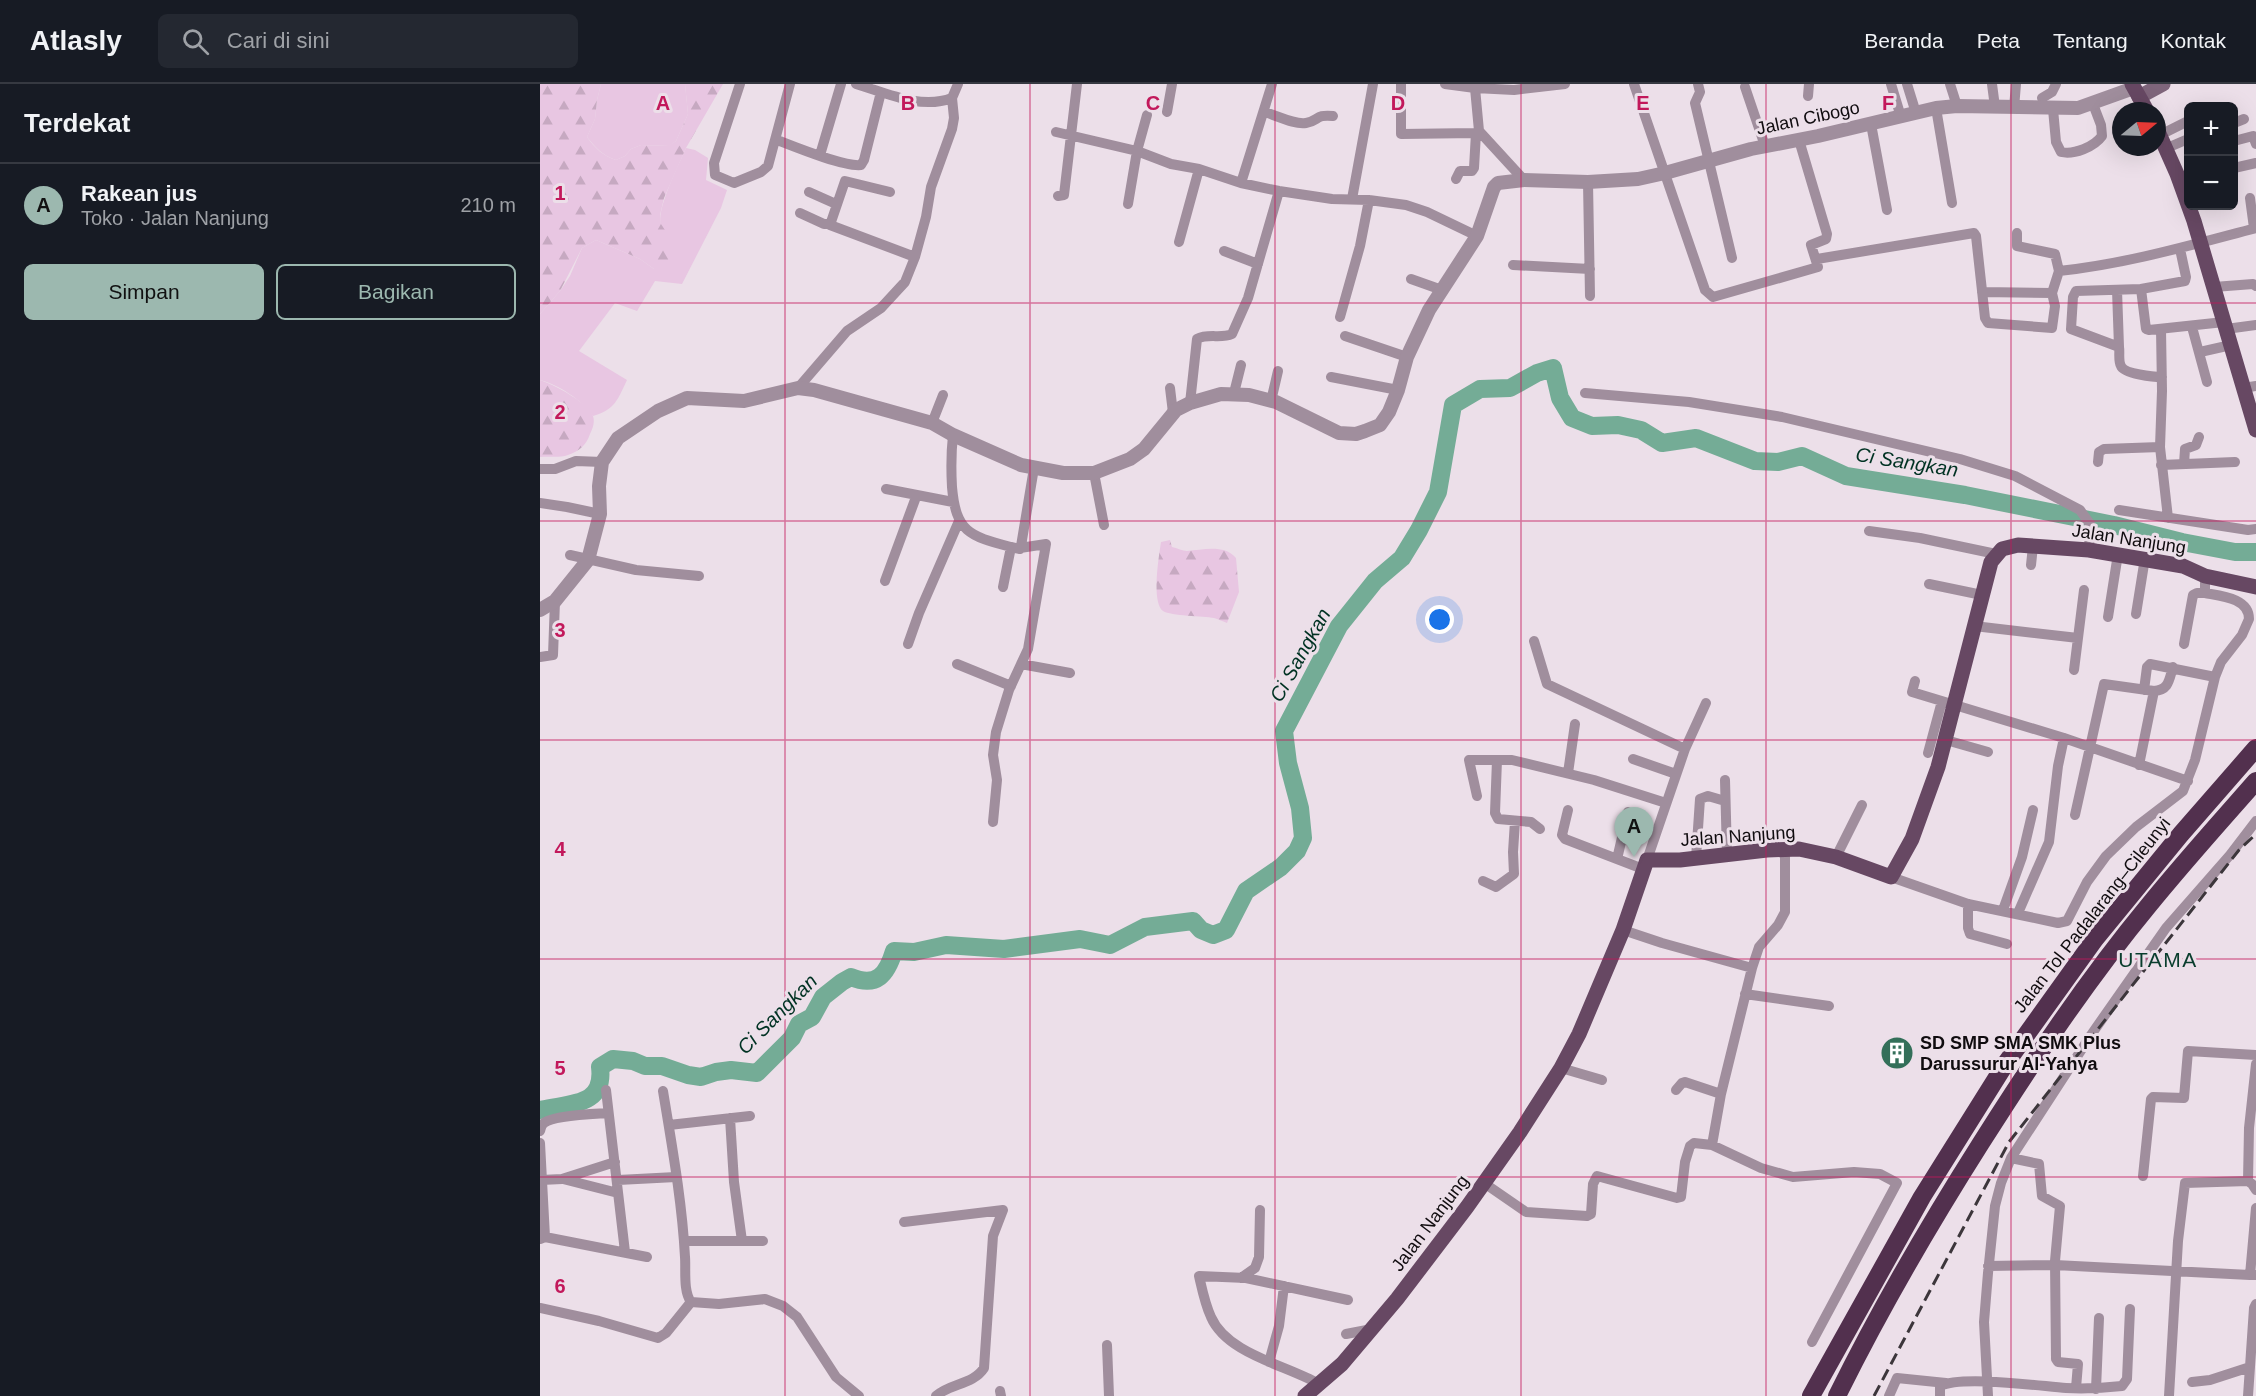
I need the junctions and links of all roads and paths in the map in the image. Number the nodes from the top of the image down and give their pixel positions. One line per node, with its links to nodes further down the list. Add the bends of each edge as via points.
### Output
1 (740, 84): 52 (street, via 714,163 715,175 734,183 761,172 768,166)
2 (790, 84): 52 (street)
3 (841, 84): 59 (street)
4 (856, 84): 28 (street)
5 (957, 84): 30 (street)
6 (1077, 84): 49 (street)
7 (1172, 84): 38 (street)
8 (1272, 84): 39 (street)
9 (1373, 84): 75 (street)
10 (1401, 84): 47 (street, via 1401,134)
11 (1445, 84): 26 (street)
12 (1564, 84): 23 (street)
13 (1634, 84): 65 (street)
14 (1698, 84): 60 (street, via 1700,92 1695,104)
15 (1809, 84): 29 (street)
16 (1891, 84): 43 (street)
17 (1907, 84): 40 (street)
18 (1950, 84): 33 (street)
19 (1992, 84): 34 (street)
20 (2016, 84): 36 (street)
21 (2056, 84): 31 (street)
22 (2163, 84): 27 (main road)
23 (1548, 85): 24 (street)
24 (1514, 87): 26 (street)
25 (1745, 87): 57 (street)
26 (1475, 88): 47 (street)
27 (2135, 90): 32 (street, Jalan Cibogo)
28 (881, 92): 30 (street, via 928,102); 59 (street, via 863,163 857,166)
29 (1808, 96)
30 (952, 98): 90 (street, via 952,129 931,187)
31 (2042, 98)
32 (2092, 104): 37 (street, Jalan Cibogo); 37 (street, via 2102,136 2090,146 2067,153 2061,152 2056,142)
33 (1956, 106): 34 (street, Jalan Cibogo); 35 (street, Jalan Cibogo)
34 (1995, 107): 36 (street, Jalan Cibogo)
35 (1936, 108): 40 (street, Jalan Cibogo); 77 (street)
36 (2014, 108): 37 (street, Jalan Cibogo)
37 (2053, 109)
38 (1167, 112)
39 (1264, 112): 42 (street, via 1302,123 1322,114); 69 (street)
40 (1916, 113): 43 (street, Jalan Cibogo)
41 (1146, 115): 58 (street)
42 (1333, 116)
43 (1901, 117): 44 (street, Jalan Cibogo)
44 (1871, 123): 53 (street, Jalan Cibogo); 80 (street)
45 (2184, 124): 48 (street)
46 (1056, 132): 49 (street)
47 (1477, 132): 66 (street, via 1474,168 1460,171); 67 (street)
48 (2166, 134)
49 (1070, 135): 58 (street); 73 (street, via 1064,195)
50 (2166, 137): 51 (street)
51 (2184, 139)
52 (777, 140): 59 (street)
53 (1799, 140): 57 (street, Jalan Cibogo); 92 (street, via 1827,234 1826,239 1811,244)
54 (2238, 140): 55 (street, via 2253,136)
55 (2256, 144)
56 (2166, 145): 64 (main road)
57 (1765, 146): 60 (street, Jalan Cibogo)
58 (1137, 151): 63 (street, via 1171,165); 79 (street)
59 (820, 155)
60 (1708, 160): 65 (street, Jalan Cibogo); 91 (street)
61 (2256, 164): 62 (street)
62 (2238, 167)
63 (1199, 170): 69 (street); 86 (street)
64 (2183, 172): 87 (main road)
65 (1665, 173): 68 (street, Jalan Cibogo); 92 (street, via 1709,295 1817,268)
66 (1456, 179)
67 (1524, 180): 68 (street, Jalan Cibogo); 85 (street, Jalan Cibogo, via 1496,184)
68 (1588, 182): 95 (street)
69 (1240, 183): 70 (street)
70 (1279, 191): 75 (street); 93 (street)
71 (809, 192): 78 (street)
72 (890, 192): 78 (street, via 846,180)
73 (1058, 196)
74 (2250, 198): 83 (street)
75 (1352, 199): 76 (street)
76 (1369, 200): 85 (street, via 1427,212); 106 (street)
77 (1952, 203)
78 (836, 204): 82 (street)
79 (1128, 204)
80 (1887, 210)
81 (801, 213): 82 (street)
82 (830, 224): 90 (street)
83 (2255, 228): 87 (street)
84 (2017, 233): 96 (street, via 2017,246 2055,254)
85 (1477, 236): 101 (street)
86 (1179, 242)
87 (2200, 243): 88 (street); 99 (main road)
88 (2180, 249): 96 (street); 100 (street, via 2185,281)
89 (1224, 251): 93 (street)
90 (915, 257): 124 (street, via 899,290 847,331)
91 (1732, 258)
92 (1816, 259): 103 (street, via 1974,233)
93 (1258, 264): 131 (street, via 1232,334 1197,339)
94 (1513, 265): 95 (street)
95 (1590, 269): 105 (street)
96 (2059, 271): 104 (street)
97 (1411, 279): 101 (street)
98 (2256, 286): 99 (street)
99 (2214, 287): 108 (main road)
100 (2140, 289): 102 (street); 112 (street, via 2145,329)
101 (1442, 290): 117 (street)
102 (2116, 290): 111 (street, via 2074,293); 115 (street)
103 (1982, 292): 104 (street); 110 (street, via 1988,323)
104 (2052, 293): 110 (street)
105 (1590, 296)
106 (1340, 317)
107 (2256, 325): 108 (street)
108 (2225, 326): 109 (street); 114 (main road)
109 (2192, 327): 112 (street); 116 (street)
110 (2052, 328): 111 (street)
111 (2071, 329): 115 (street)
112 (2161, 329): 121 (street)
113 (1344, 336): 117 (street)
114 (2231, 345): 116 (street); 123 (main road)
115 (2119, 347): 121 (street, via 2123,370)
116 (2200, 352): 122 (street)
117 (1407, 357): 126 (street)
118 (1241, 365): 127 (street)
119 (1278, 371): 130 (street)
120 (1330, 377): 126 (street)
121 (2162, 377): 138 (street)
122 (2206, 382)
123 (2250, 387): 132 (main road)
124 (798, 388): 134 (street); 139 (street, via 744,401 695,397 680,400 626,431 612,444)
125 (1170, 388): 133 (street)
126 (1398, 390): 130 (street, via 1384,420 1356,434 1339,433)
127 (1234, 393): 130 (street); 131 (street)
128 (1586, 393): 160 (street, via 1689,402 1782,417 2015,476 2080,510 2091,529)
129 (943, 395): 134 (street)
130 (1271, 401)
131 (1190, 403): 133 (street)
132 (2253, 409): 135 (main road)
133 (1173, 413): 146 (street, via 1138,455)
134 (932, 423): 136 (street)
135 (2256, 430)
136 (953, 435): 144 (street); 149 (street)
137 (2199, 437): 142 (street, via 2196,445 2185,449)
138 (2160, 447): 140 (street, via 2104,449 2099,452); 143 (street)
139 (602, 462): 145 (street, via 576,461 555,469); 152 (street)
140 (2098, 462)
141 (2235, 462): 142 (street)
142 (2184, 464): 143 (street)
143 (2161, 465): 153 (street)
144 (1034, 468): 146 (street); 158 (street)
145 (540, 469)
146 (1094, 473): 155 (street)
147 (886, 489): 148 (street)
148 (916, 496): 149 (street); 170 (street)
149 (953, 502): 154 (street)
150 (540, 503): 152 (street)
151 (2119, 510): 153 (street)
152 (600, 514): 165 (street)
153 (2168, 518): 156 (street)
154 (959, 521): 158 (street, via 978,537); 185 (street)
155 (1104, 525)
156 (2256, 529)
157 (1869, 531): 161 (street)
158 (1019, 545): 172 (street); 189 (street, via 1046,544 1030,639)
159 (2033, 546): 160 (main road, Jalan Nanjung); 161 (main road, Jalan Nanjung, via 2010,546); 166 (street)
160 (2089, 549): 162 (main road, Jalan Nanjung)
161 (1996, 554): 176 (main road)
162 (2118, 554): 164 (main road, Jalan Nanjung); 180 (street)
163 (570, 555): 165 (street)
164 (2145, 558): 167 (main road, Jalan Nanjung); 179 (street)
165 (588, 560): 168 (street); 177 (street)
166 (2031, 565)
167 (2200, 573): 169 (main road, Jalan Nanjung, via 2215,568); 173 (main road, Jalan Nanjung); 175 (street)
168 (699, 576)
169 (2256, 576)
170 (885, 581)
171 (1929, 584): 176 (street)
172 (1003, 587)
173 (2256, 587)
174 (2084, 590): 183 (street)
175 (2205, 593): 182 (street, via 2240,603 2249,614); 186 (street, via 2193,595)
176 (1982, 595): 181 (main road)
177 (555, 601): 178 (street); 187 (street, via 553,655)
178 (540, 610)
179 (2136, 614)
180 (2108, 617)
181 (1974, 626): 183 (street); 198 (main road)
182 (2252, 629): 193 (street, via 2221,662)
183 (2078, 638): 191 (street)
184 (1534, 640): 204 (street, via 1547,684)
185 (908, 644)
186 (2184, 644)
187 (540, 657)
188 (957, 664): 195 (street)
189 (1021, 664): 192 (street); 195 (street)
190 (2173, 667): 193 (street); 196 (street, via 2166,688); 196 (street, via 2149,664)
191 (2074, 670)
192 (1070, 673)
193 (2215, 677): 213 (street)
194 (1915, 681): 198 (street, via 1912,692)
195 (1011, 686): 225 (street, via 996,732)
196 (2149, 690): 202 (street, via 2104,684); 209 (street)
197 (1706, 703): 204 (street)
198 (1949, 704): 200 (street); 201 (main road); 206 (street)
199 (1575, 724): 210 (street)
200 (2064, 738): 202 (street); 237 (street, via 2049,842)
201 (1946, 741): 205 (street); 233 (main road, via 1912,839)
202 (2090, 747): 209 (street); 222 (street)
203 (2256, 748): 305 (highway, Jalan Tol Padalarang–Cileunyi, via 2095,939 2006,1063 1922,1197)
204 (1685, 749): 211 (street)
205 (1988, 752)
206 (1928, 753)
207 (1633, 759): 211 (street)
208 (1497, 760): 210 (street, via 1512,759); 215 (street, via 1469,760); 223 (street, via 1495,813 1498,819)
209 (2139, 765): 213 (street)
210 (1568, 773): 217 (street)
211 (1676, 774): 217 (street)
212 (1725, 780): 216 (street)
213 (2188, 782): 237 (street, via 2179,796 2136,827 2106,856 2067,921 2058,923)
214 (2256, 782): 306 (highway, via 2148,906 2062,1019 1940,1208)
215 (1477, 796)
216 (1725, 801): 228 (street); 230 (street, via 1708,796 1700,799)
217 (1666, 803): 232 (street)
218 (1862, 805): 229 (street)
219 (1568, 810): 231 (street, via 1562,837)
220 (2033, 810): 236 (street)
221 (1628, 812): 231 (street)
222 (2075, 815)
223 (1515, 821): 226 (street, via 1531,822); 234 (street, via 1515,873 1496,887)
224 (2256, 821): 258 (street, via 2166,928)
225 (993, 822)
226 (1540, 829)
227 (1785, 849): 228 (main road, Jalan Nanjung); 229 (main road, Jalan Nanjung); 240 (street, via 1785,912 1759,947)
228 (1727, 855): 230 (main road, Jalan Nanjung)
229 (1836, 857): 233 (main road, Jalan Nanjung)
230 (1696, 858): 232 (main road, Jalan Nanjung)
231 (1617, 859): 232 (street)
232 (1645, 865): 238 (main road, Jalan Nanjung)
233 (1891, 877): 235 (street)
234 (1483, 881)
235 (1968, 904): 236 (street); 239 (street, via 1970,934)
236 (2003, 910): 237 (street)
237 (2018, 913)
238 (1623, 930): 240 (street); 245 (main road, Jalan Nanjung, via 1580,1034)
239 (2007, 944)
240 (1752, 968): 241 (street)
241 (1745, 994): 242 (street); 250 (street)
242 (1829, 1006)
243 (2256, 1055): 260 (street, via 2188,1051 2184,1098 2151,1099)
244 (2256, 1064): 266 (street, via 2249,1128)
245 (1561, 1068): 246 (street); 265 (main road, Jalan Nanjung)
246 (1602, 1080)
247 (606, 1090): 251 (street)
248 (1676, 1090): 250 (street, via 1685,1082)
249 (663, 1091): 254 (street)
250 (1721, 1095): 257 (street)
251 (608, 1113): 255 (street, via 548,1120); 259 (street)
252 (750, 1116): 253 (street)
253 (730, 1118): 254 (street); 272 (street)
254 (669, 1125): 261 (street)
255 (540, 1131)
256 (540, 1143): 263 (street)
257 (1713, 1145): 265 (street, via 1690,1146 1680,1198 1597,1176 1591,1214 1587,1216 1526,1212); 291 (street, via 1761,1168 1793,1177 1854,1172 1880,1174 1897,1183)
258 (2011, 1158): 277 (street, via 2038,1163 2042,1196 2060,1206); 278 (street, via 1995,1206)
259 (615, 1162): 262 (street); 264 (street)
260 (2143, 1176)
261 (676, 1177): 264 (street); 273 (street)
262 (562, 1179): 263 (street); 267 (street)
263 (541, 1180): 271 (street)
264 (618, 1180): 267 (street)
265 (1484, 1183): 289 (main road, Jalan Nanjung)
266 (2253, 1183): 279 (street, via 2186,1182)
267 (618, 1194): 275 (street)
268 (2256, 1208): 280 (street)
269 (1260, 1210): 281 (street, via 1259,1257 1255,1268)
270 (904, 1222): 302 (street, via 1002,1210 993,1236 984,1368 975,1378)
271 (542, 1238): 275 (street)
272 (742, 1240): 273 (street); 274 (street)
273 (684, 1241): 284 (street)
274 (763, 1241)
275 (625, 1252): 276 (street)
276 (647, 1257)
277 (2055, 1265): 278 (street); 279 (street); 300 (street, via 2056,1359 2078,1364)
278 (1988, 1266): 295 (street, via 1984,1322)
279 (2176, 1272): 280 (street); 310 (street)
280 (2253, 1275)
281 (1241, 1278): 282 (street); 293 (street, via 1199,1276 1211,1317 1226,1339)
282 (1284, 1286): 283 (street); 293 (street)
283 (1348, 1300)
284 (691, 1302): 286 (street, via 658,1338); 301 (street, via 719,1304 765,1299 783,1306 797,1317 837,1377)
285 (2256, 1304): 294 (street)
286 (540, 1308)
287 (2130, 1309): 299 (street, via 2126,1382)
288 (2099, 1317): 299 (street)
289 (1372, 1329): 290 (street); 298 (main road, Jalan Nanjung)
290 (1346, 1334)
291 (1812, 1342)
292 (1107, 1344): 303 (street)
293 (1269, 1362): 298 (street)
294 (2250, 1367): 296 (street); 311 (street)
295 (1987, 1382): 297 (street); 300 (street); 309 (street)
296 (2192, 1382)
297 (1946, 1383): 307 (street, via 1897,1378); 308 (street, via 1940,1386)
298 (1319, 1384): 304 (main road, Jalan Nanjung)
299 (2096, 1389): 300 (street)
300 (2071, 1391)
301 (859, 1396)
302 (936, 1396)
303 (1109, 1396)
304 (1305, 1396)
305 (1811, 1396)
306 (1837, 1396)
307 (1889, 1396)
308 (1940, 1396)
309 (1989, 1396)
310 (2169, 1396)
311 (2248, 1396)

